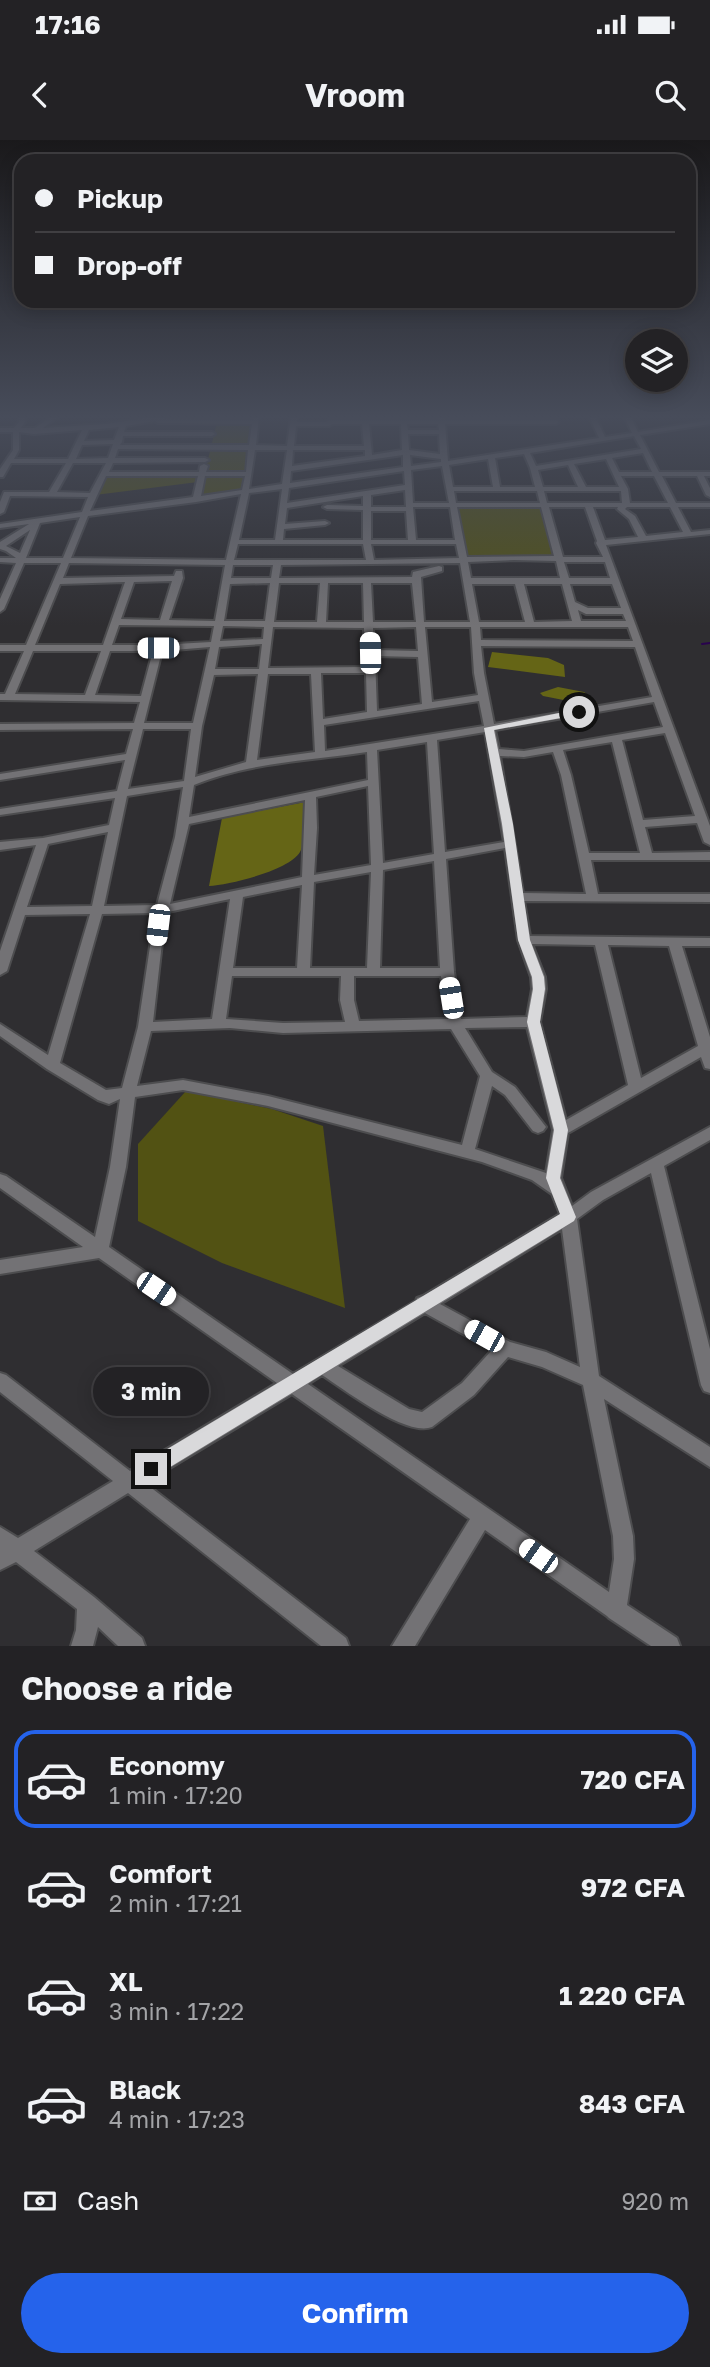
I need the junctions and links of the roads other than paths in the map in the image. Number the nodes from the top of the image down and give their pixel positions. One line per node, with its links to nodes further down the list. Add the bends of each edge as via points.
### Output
1 (56, 486): 19 (street)
2 (98, 486): 20 (street)
3 (199, 486): 22 (street)
4 (246, 486): 17 (street)
5 (283, 486): 17 (street)
6 (285, 486): 32 (street)
7 (582, 486): 15 (street)
8 (623, 486): 16 (street)
9 (663, 486): 29 (street)
10 (408, 487): 18 (street); 24 (street)
11 (708, 487): 21 (street)
12 (451, 489): 13 (street); 26 (street)
13 (497, 489): 14 (street)
14 (540, 489): 15 (street); 27 (street)
15 (583, 489): 16 (street)
16 (624, 489): 25 (street)
17 (244, 492): 22 (street); 42 (street)
18 (366, 493): 23 (street); 31 (street)
19 (51, 495): 20 (street); 33 (street, via 7,494)
20 (93, 495): 34 (street)
21 (710, 495)
22 (196, 500): 34 (street)
23 (328, 504): 31 (street); 32 (street); 36 (street)
24 (409, 504): 26 (street); 31 (street); 47 (street)
25 (626, 504): 28 (street); 29 (street); 41 (street, via 621,509)
26 (453, 505): 27 (street); 48 (street)
27 (544, 505): 28 (street); 54 (street)
28 (588, 505): 49 (street)
29 (673, 505): 30 (street); 40 (street)
30 (710, 505)
31 (368, 508): 45 (street)
32 (289, 509): 38 (street)
33 (0, 512)
34 (86, 516): 35 (street); 53 (street)
35 (38, 522): 37 (street); 50 (street); 51 (street)
36 (325, 523): 38 (street); 44 (street)
37 (0, 526)
38 (280, 527): 43 (street)
39 (710, 532): 40 (street)
40 (688, 534): 41 (street)
41 (643, 538): 49 (street)
42 (234, 542): 43 (street); 56 (street)
43 (279, 542): 44 (street)
44 (322, 542): 45 (street)
45 (367, 542): 46 (street); 58 (street)
46 (388, 542): 47 (street); 59 (street, via 395,554)
47 (412, 542): 48 (street)
48 (459, 542): 62 (street)
49 (600, 543): 55 (street)
50 (0, 547): 51 (street)
51 (22, 558): 52 (street); 53 (street); 78 (street)
52 (0, 560)
53 (68, 560): 57 (street); 67 (street)
54 (559, 560): 55 (street); 62 (street, via 514,558); 73 (street)
55 (606, 560): 74 (street)
56 (230, 561): 57 (street); 60 (street); 69 (street)
57 (181, 562): 63 (street)
58 (370, 562): 59 (street); 60 (street)
59 (414, 562): 61 (street); 62 (street); 64 (street)
60 (277, 563): 70 (street)
61 (439, 569): 62 (street); 64 (street)
62 (466, 571): 72 (street); 85 (street)
63 (179, 578): 68 (street); 82 (street)
64 (416, 578): 66 (street); 84 (street)
65 (367, 580): 66 (street); 75 (street); 76 (street)
66 (390, 580): 76 (street)
67 (59, 581): 68 (street); 99 (street)
68 (130, 581): 81 (street)
69 (227, 581): 70 (street); 83 (street)
70 (275, 581): 71 (street); 86 (street)
71 (312, 581): 75 (street)
72 (519, 581): 73 (street); 87 (street)
73 (566, 581): 74 (street); 77 (street)
74 (614, 581): 80 (street)
75 (324, 585): 91 (street)
76 (368, 594): 92 (street)
77 (572, 604): 79 (street); 88 (street)
78 (0, 609)
79 (586, 611): 80 (street); 89 (street)
80 (625, 611): 89 (street); 90 (street)
81 (116, 622): 82 (street); 100 (street)
82 (164, 622): 83 (street)
83 (219, 622): 86 (street); 97 (street)
84 (422, 623): 85 (street); 92 (street); 103 (street)
85 (475, 623): 87 (street); 94 (street)
86 (270, 624): 91 (street); 93 (street)
87 (530, 624): 88 (street)
88 (572, 624): 89 (street); 95 (street)
89 (598, 624): 90 (street)
90 (630, 624): 96 (street)
91 (321, 625): 92 (street)
92 (370, 625): 102 (street)
93 (268, 641): 97 (street); 105 (street)
94 (477, 643): 95 (street); 109 (street)
95 (578, 644): 96 (street)
96 (637, 645): 112 (street)
97 (215, 646): 101 (street); 106 (street)
98 (0, 648): 99 (street)
99 (32, 648): 100 (street); 108 (street)
100 (106, 648): 101 (street); 110 (street)
101 (158, 648): 111 (street)
102 (370, 653): 103 (street); 104 (street)
103 (423, 654): 113 (street)
104 (371, 670): 107 (street); 114 (street)
105 (264, 671): 106 (street); 107 (street); 128 (street)
106 (210, 672): 116 (street)
107 (316, 672): 115 (street)
108 (5, 697): 110 (street)
109 (483, 697): 113 (street); 119 (street)
110 (89, 698): 111 (street)
111 (145, 699): 118 (street)
112 (657, 699): 119 (street); 120 (street)
113 (426, 706): 114 (street)
114 (372, 714): 115 (street)
115 (317, 723): 127 (street)
116 (197, 726): 118 (street); 131 (street)
117 (0, 727): 118 (street)
118 (140, 727): 126 (street)
119 (489, 728): 121 (street); 125 (street)
120 (668, 729): 122 (street); 135 (street)
121 (432, 737): 123 (street); 145 (street)
122 (616, 739): 124 (street); 137 (street)
123 (372, 748): 127 (street); 130 (street)
124 (557, 749): 125 (street); 146 (street)
125 (493, 752): 141 (street)
126 (131, 756): 129 (street); 132 (street)
127 (320, 756): 128 (street)
128 (251, 765): 131 (street)
129 (0, 778)
130 (372, 782): 133 (street); 147 (street)
131 (190, 783): 132 (street); 136 (street)
132 (122, 792): 134 (street); 138 (street)
133 (310, 794): 136 (street); 148 (street)
134 (0, 812)
135 (701, 819): 137 (street); 140 (street)
136 (184, 822): 153 (street)
137 (637, 824): 143 (street)
138 (116, 827): 139 (street); 155 (street)
139 (44, 841): 142 (street); 154 (street)
140 (710, 842)
141 (509, 844): 145 (street); 150 (street)
142 (0, 845)
143 (647, 856): 144 (street); 146 (street)
144 (710, 856)
145 (441, 857): 147 (street); 165 (street)
146 (583, 857): 151 (street)
147 (377, 868): 148 (street); 162 (street)
148 (307, 880): 149 (street); 164 (street)
149 (237, 893): 153 (street); 163 (street)
150 (518, 897): 151 (street); 156 (street)
151 (593, 898): 152 (street)
152 (710, 898)
153 (162, 909): 155 (street); 170 (street)
154 (21, 911): 155 (street); 160 (street)
155 (97, 911): 174 (street)
156 (524, 940): 157 (street); 166 (street, via 538,977)
157 (601, 942): 158 (street); 176 (street)
158 (674, 942): 159 (street); 172 (street)
159 (710, 942)
160 (0, 971)
161 (348, 971): 162 (street); 164 (street); 169 (street, via 347,1000)
162 (373, 971): 165 (street)
163 (227, 972): 164 (street); 168 (street)
164 (303, 972)
165 (447, 972): 167 (street)
166 (533, 1022): 167 (street); 180 (street)
167 (455, 1023): 169 (street); 175 (street)
168 (218, 1024): 169 (street, via 283,1028); 170 (street)
169 (353, 1024)
170 (145, 1027): 178 (street)
171 (0, 1029): 174 (street)
172 (708, 1045): 173 (street); 176 (street)
173 (710, 1064)
174 (52, 1065): 177 (street)
175 (487, 1076): 179 (street, via 510,1091); 182 (street)
176 (636, 1086): 180 (street)
177 (103, 1096): 178 (street)
178 (128, 1100): 185 (street, via 183,1085 268,1101 484,1157 538,1176); 187 (street)
179 (538, 1127)
180 (561, 1130): 185 (street, via 554,1159)
181 (710, 1133): 183 (street)
182 (469, 1146)
183 (656, 1164): 186 (street); 191 (street)
184 (0, 1180): 187 (street)
185 (556, 1189): 186 (street)
186 (569, 1217): 189 (street); 193 (street)
187 (100, 1251): 188 (street); 195 (street)
188 (0, 1267)
189 (423, 1303): 190 (street); 192 (street)
190 (505, 1348): 192 (street, via 468,1389 425,1420 405,1417); 193 (street)
191 (706, 1359): 196 (street)
192 (321, 1365): 195 (street)
193 (591, 1380): 197 (street); 203 (street, via 623,1536)
194 (0, 1381): 198 (street)
195 (293, 1382): 198 (street); 199 (street)
196 (710, 1385)
197 (710, 1458)
198 (127, 1483): 201 (street); 206 (street)
199 (482, 1517): 203 (street); 207 (street)
200 (0, 1537): 201 (street)
201 (8, 1555): 202 (street)
202 (87, 1604): 204 (street); 205 (street)
203 (616, 1611): 208 (street)
204 (82, 1646)
205 (134, 1646)
206 (338, 1646)
207 (403, 1646)
208 (669, 1646)

